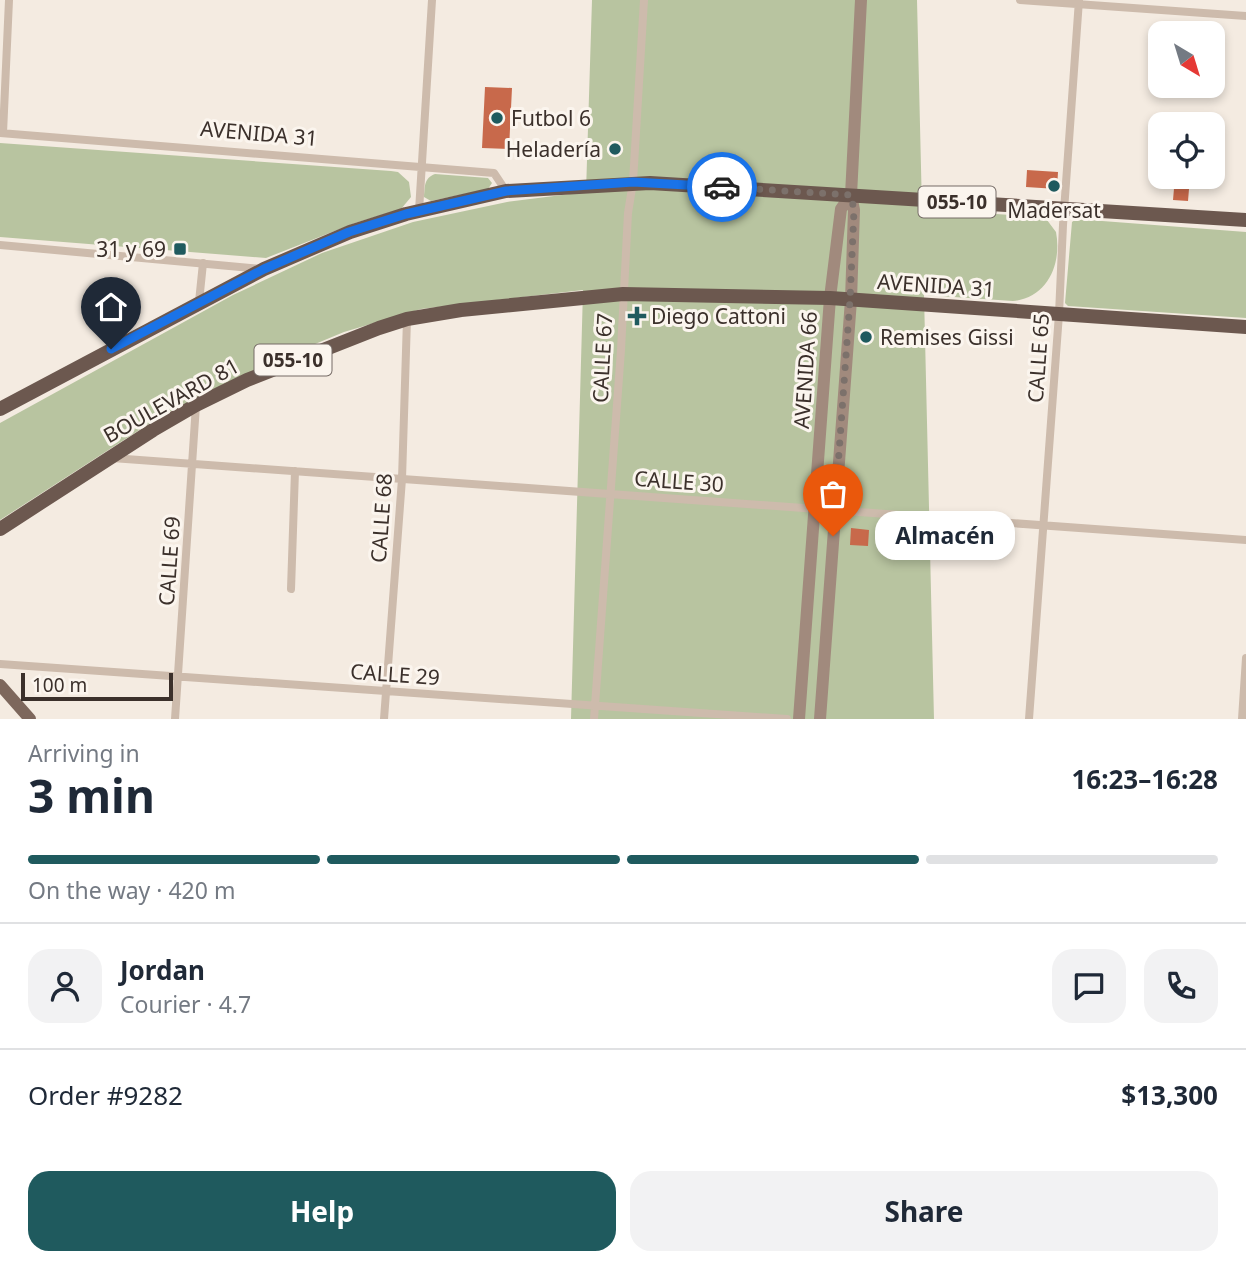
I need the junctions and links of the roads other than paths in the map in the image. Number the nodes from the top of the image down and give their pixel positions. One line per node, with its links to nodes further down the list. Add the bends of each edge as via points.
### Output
1 (9, 0): 8 (street)
2 (432, 0): 9 (street)
3 (643, 0): 10 (street, CALLE 67)
4 (861, 0): 12 (main road, AVENIDA 66)
5 (1020, 0): 6 (street)
6 (1079, 2): 7 (street); 13 (street, CALLE 65)
7 (1246, 16)
8 (1, 133): 9 (street, AVENIDA 31)
9 (420, 168): 11 (street, AVENIDA 31, via 494,173); 14 (street)
10 (633, 182): 11 (highway, 055-10); 12 (highway, 055-10); 19 (street, CALLE 67)
11 (506, 191): 14 (highway, 055-10)
12 (851, 195): 13 (highway, 055-10); 20 (main road, AVENIDA 66, via 841,209); 21 (main road, AVENIDA 66)
13 (1064, 208): 15 (highway, 055-10); 23 (street, CALLE 65)
14 (419, 211): 18 (highway, 055-10, via 349,232)
15 (1246, 220)
16 (0, 245): 17 (street)
17 (202, 263): 18 (street); 22 (street)
18 (264, 269): 22 (highway, 055-10)
19 (623, 294): 20 (highway, AVENIDA 31 / 055-10); 24 (highway, BOULEVARD 81 / 055-10); 32 (street, CALLE 67)
20 (830, 298): 21 (highway, AVENIDA 31 / 055-10); 33 (main road, AVENIDA 66)
21 (850, 300): 23 (highway, AVENIDA 31 / 055-10); 34 (main road, AVENIDA 66)
22 (199, 302): 27 (highway, 055-10)
23 (1059, 314): 25 (highway, AVENIDA 31 / 055-10); 35 (street, CALLE 65)
24 (407, 319): 26 (highway, BOULEVARD 81 / 055-10, via 296,359); 31 (street, CALLE 68)
25 (1246, 327)
26 (196, 405): 28 (highway, BOULEVARD 81 / 055-10); 29 (street, CALLE 69)
27 (0, 409)
28 (110, 458): 29 (street, CALLE 30); 36 (highway, BOULEVARD 81 / 055-10)
29 (193, 464): 30 (street, CALLE 30); 41 (street, CALLE 69)
30 (295, 471): 31 (street, CALLE 30); 38 (street)
31 (402, 479): 32 (street, CALLE 30); 43 (street, CALLE 68)
32 (610, 494): 33 (street, CALLE 30); 44 (street, CALLE 67)
33 (815, 509): 34 (street, CALLE 30); 50 (main road, AVENIDA 66)
34 (835, 510): 35 (street, CALLE 30); 51 (main road, AVENIDA 66)
35 (1044, 525): 37 (street, CALLE 30); 52 (street, CALLE 65)
36 (0, 529)
37 (1246, 540)
38 (290, 589)
39 (1246, 658): 53 (street)
40 (0, 664): 41 (street, CALLE 29)
41 (178, 676): 43 (street, CALLE 29); 46 (street, CALLE 69)
42 (0, 685): 45 (main road)
43 (386, 690): 44 (street, CALLE 29); 47 (street, CALLE 68)
44 (595, 705): 48 (street, CALLE 67); 49 (street, CALLE 29)
45 (30, 719)
46 (175, 719)
47 (384, 719)
48 (594, 719)
49 (787, 719)
50 (799, 719)
51 (820, 719)
52 (1030, 719)
53 (1241, 719)

